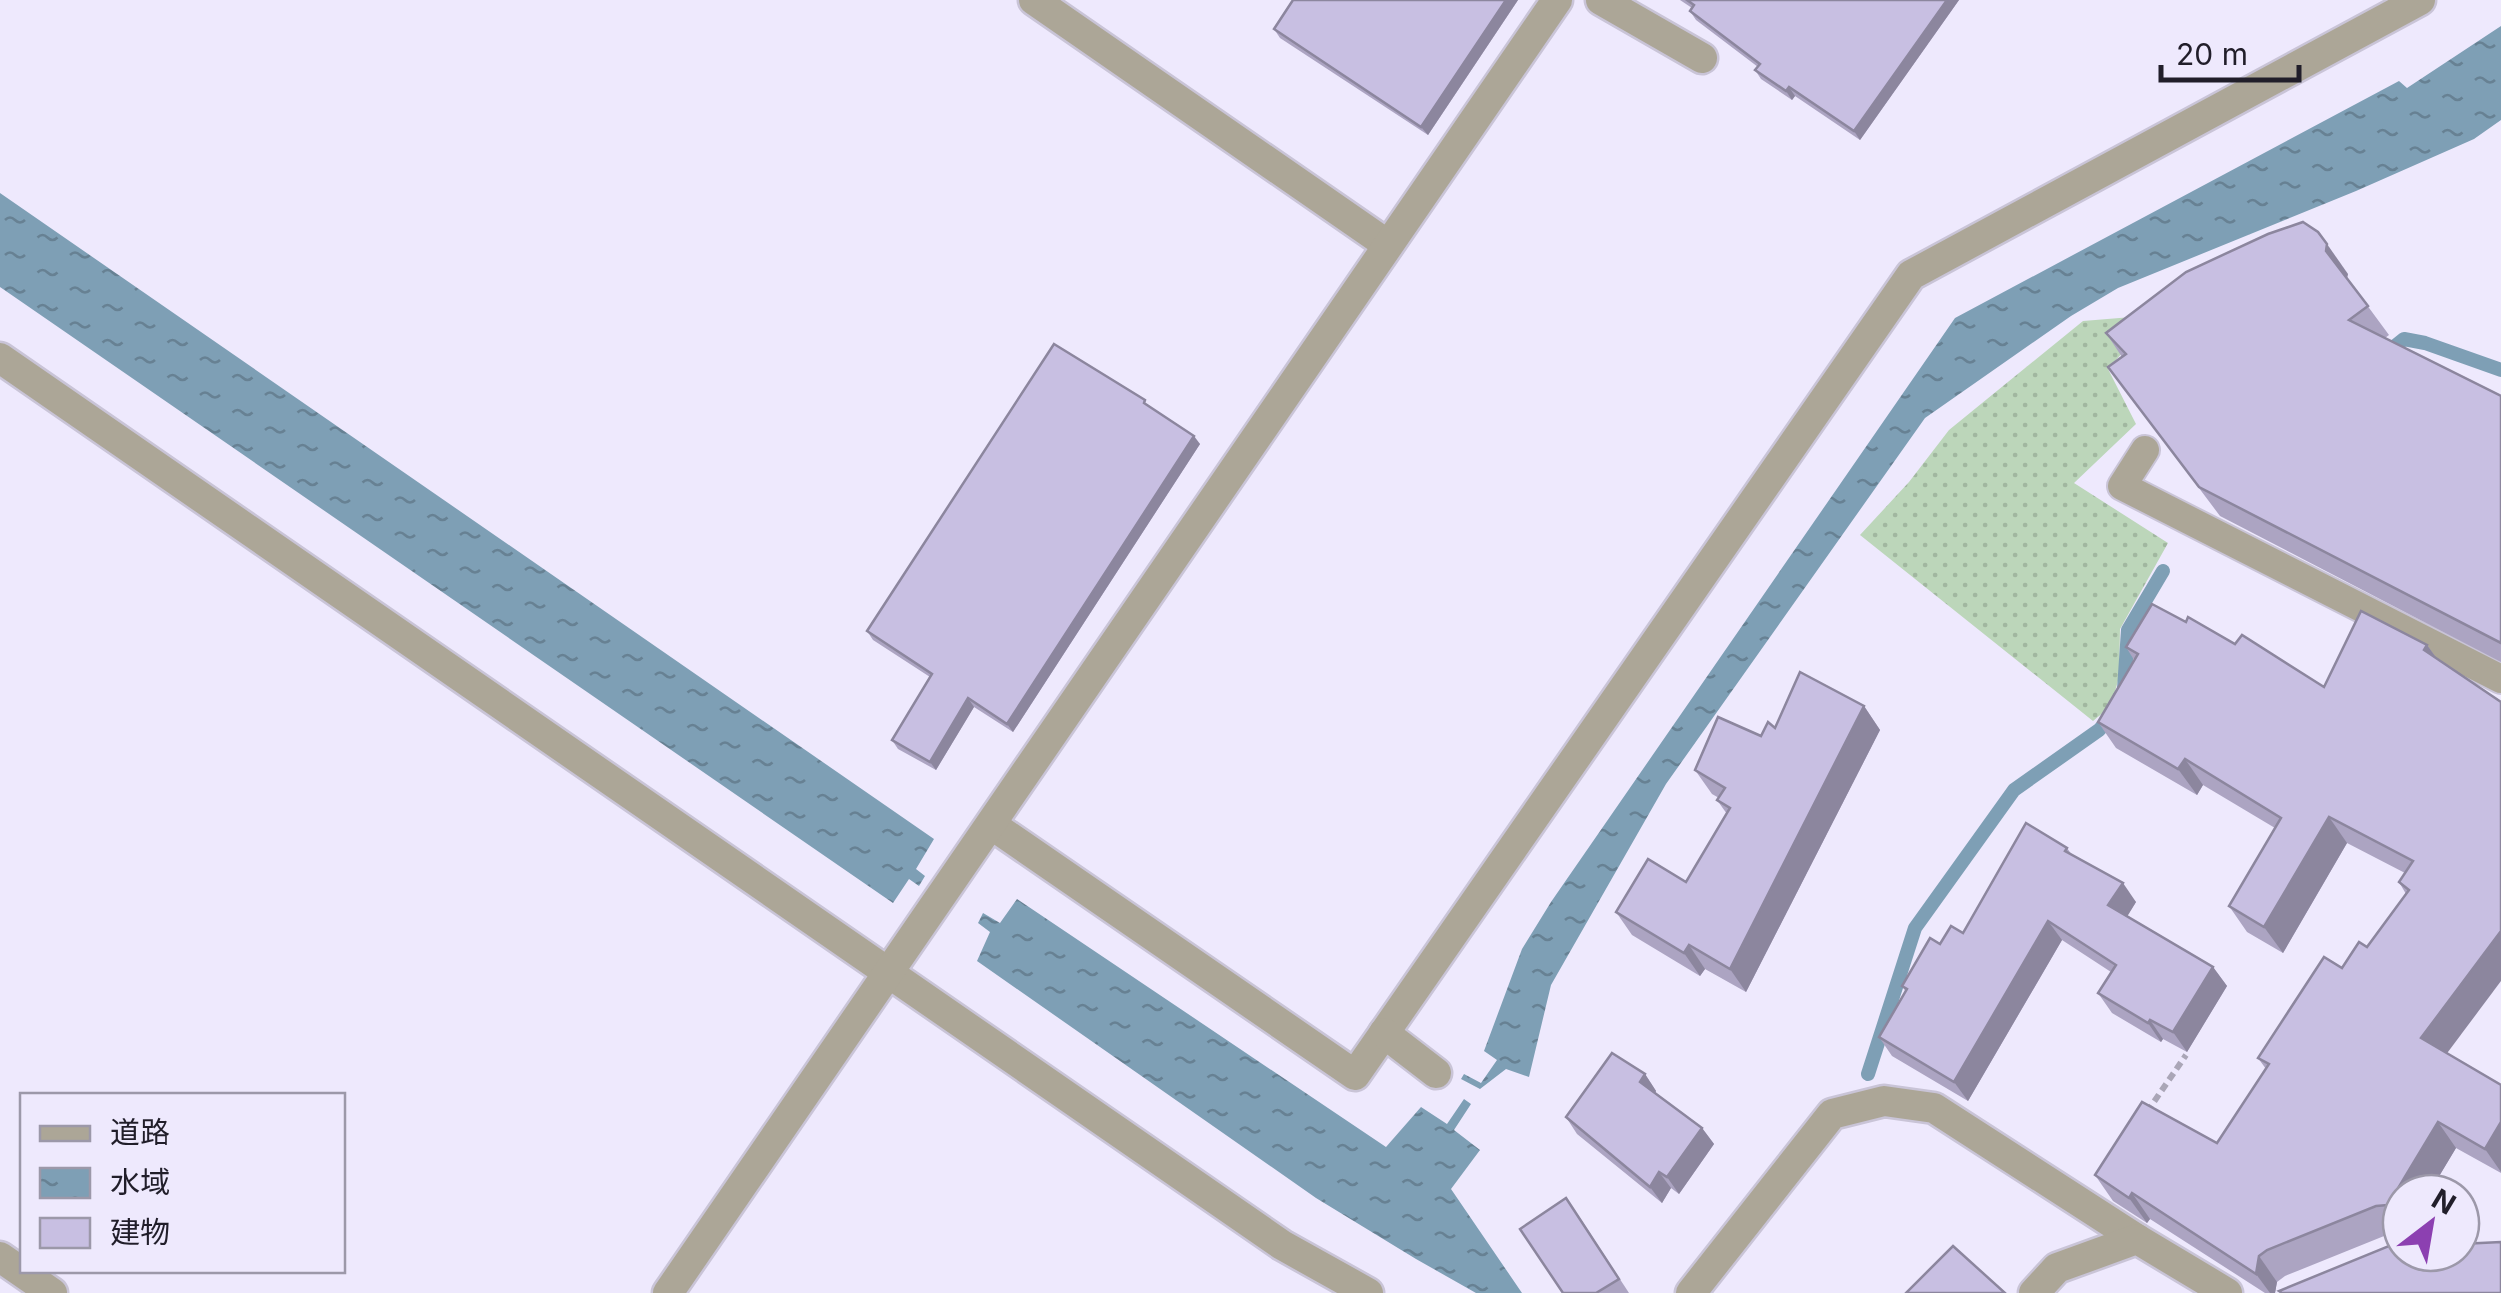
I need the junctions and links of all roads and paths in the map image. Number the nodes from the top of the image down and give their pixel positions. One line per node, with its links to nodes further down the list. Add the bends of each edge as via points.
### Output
1 (1034, 0): 6 (street)
2 (1557, 0): 6 (street)
3 (1601, 0): 5 (street)
4 (2420, 0): 12 (street, via 1911,275)
5 (1702, 58)
6 (1388, 245): 10 (street)
7 (0, 358): 11 (street)
8 (2145, 450): 9 (lane, via 2122,486)
9 (2501, 679)
10 (992, 825): 11 (street); 12 (street, via 1355,1075)
11 (889, 974): 19 (street); 20 (street, via 1282,1245)
12 (1384, 1033): 14 (street)
13 (2186, 1055): 15 (path)
14 (1436, 1073)
15 (2145, 1115)
16 (2137, 1239): 21 (street, via 1934,1108 1884,1101 1832,1114); 22 (street, via 2057,1268); 23 (street)
17 (22, 1273): 18 (street)
18 (52, 1293)
19 (668, 1293)
20 (1368, 1293)
21 (1691, 1293)
22 (2034, 1293)
23 (2228, 1293)

